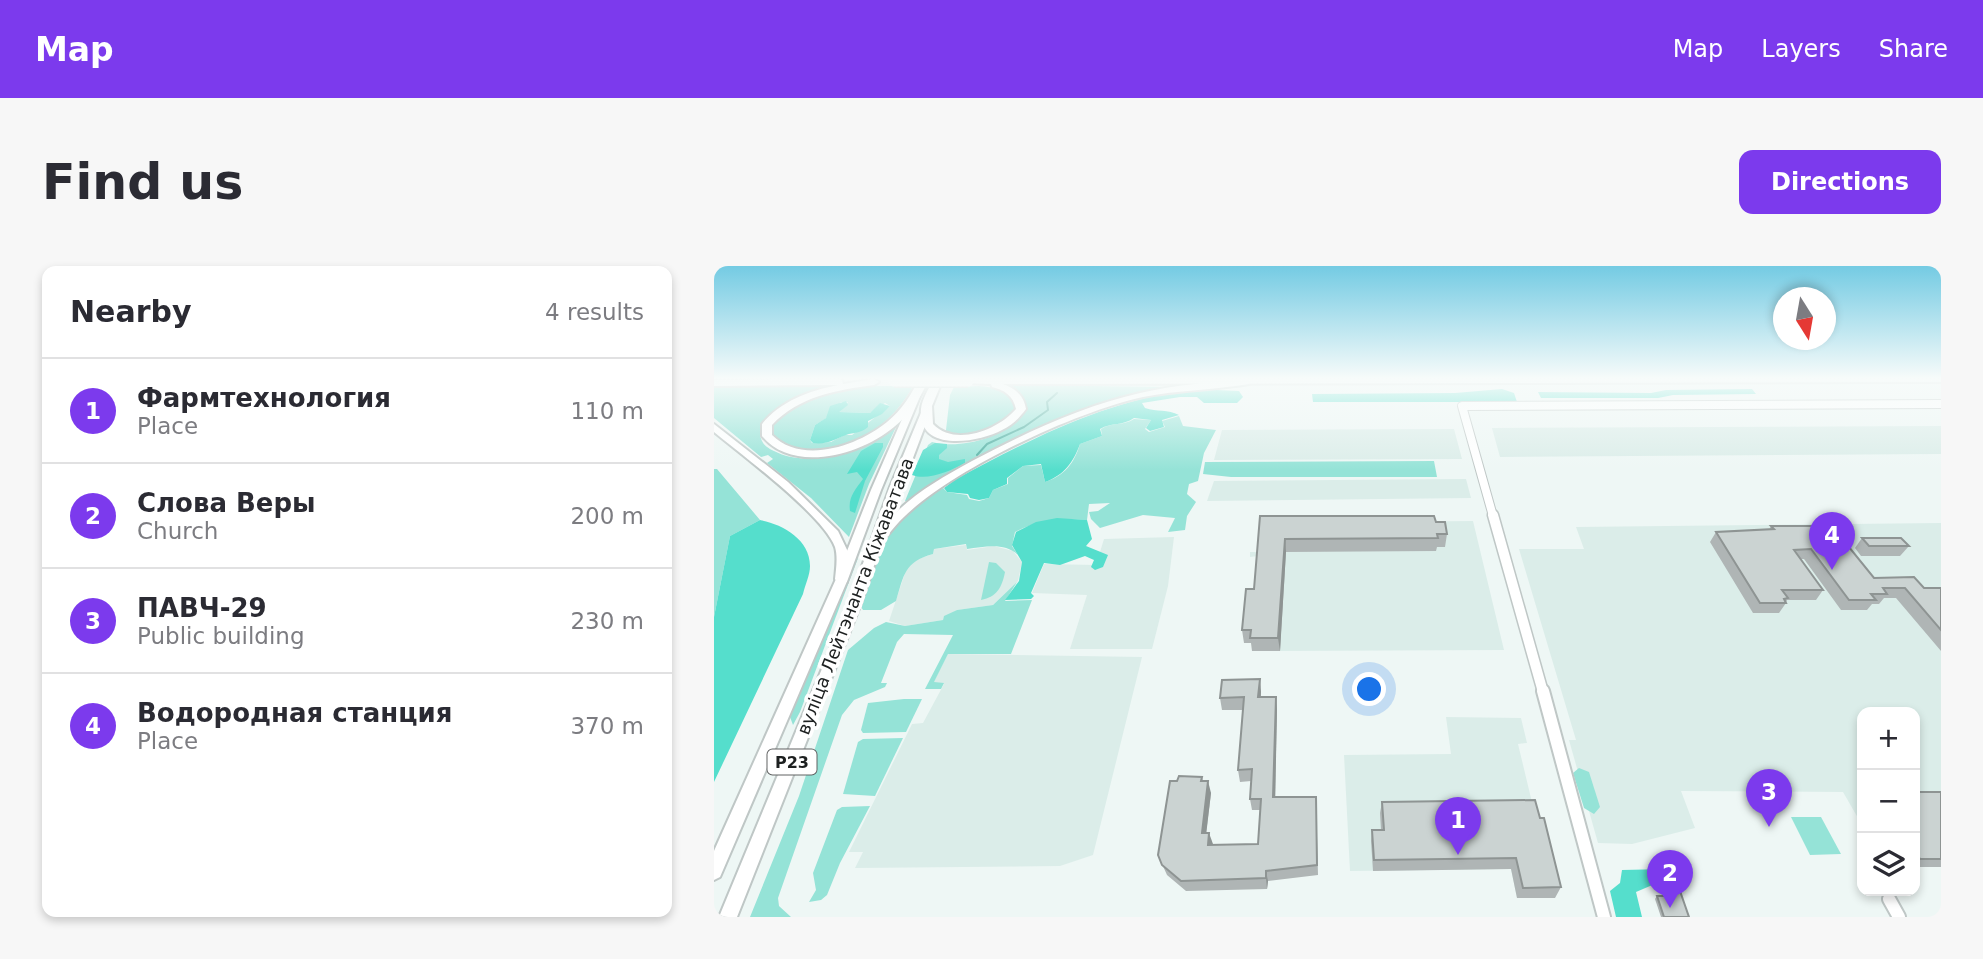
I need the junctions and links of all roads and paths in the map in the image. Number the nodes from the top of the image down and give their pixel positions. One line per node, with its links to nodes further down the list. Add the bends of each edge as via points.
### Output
1 (784, 409): 2 (highway, Р23, via 767,425 767,436 778,447 796,453 824,453 884,430)
2 (902, 409)
3 (912, 409): 9 (main road, вуліца Лейтэнанта Кіжаватава / Р23)
4 (1019, 409): 7 (highway, via 1016,418 985,433 950,438 932,432)
5 (1094, 409): 12 (main road, Р23, via 995,454 921,497 890,522)
6 (1463, 409): 17 (street)
7 (926, 410): 10 (main road, вуліца Лейтэнанта Кіжаватава / Р23)
8 (714, 427): 13 (highway, Р23, via 837,538 843,550)
9 (859, 535): 10 (main road); 11 (main road, вуліца Лейтэнанта Кіжаватава / Р23)
10 (879, 535): 12 (main road, вуліца Лейтэнанта Кіжаватава / Р23)
11 (854, 550): 12 (main road); 13 (main road, вуліца Лейтэнанта Кіжаватава / Р23)
12 (874, 552): 16 (main road, вуліца Лейтэнанта Кіжаватава / Р23)
13 (842, 579): 14 (main road, вуліца Лейтэнанта Кіжаватава / Р23)
14 (714, 871)
15 (1889, 899): 18 (street)
16 (728, 917)
17 (1604, 917)
18 (1899, 917)

